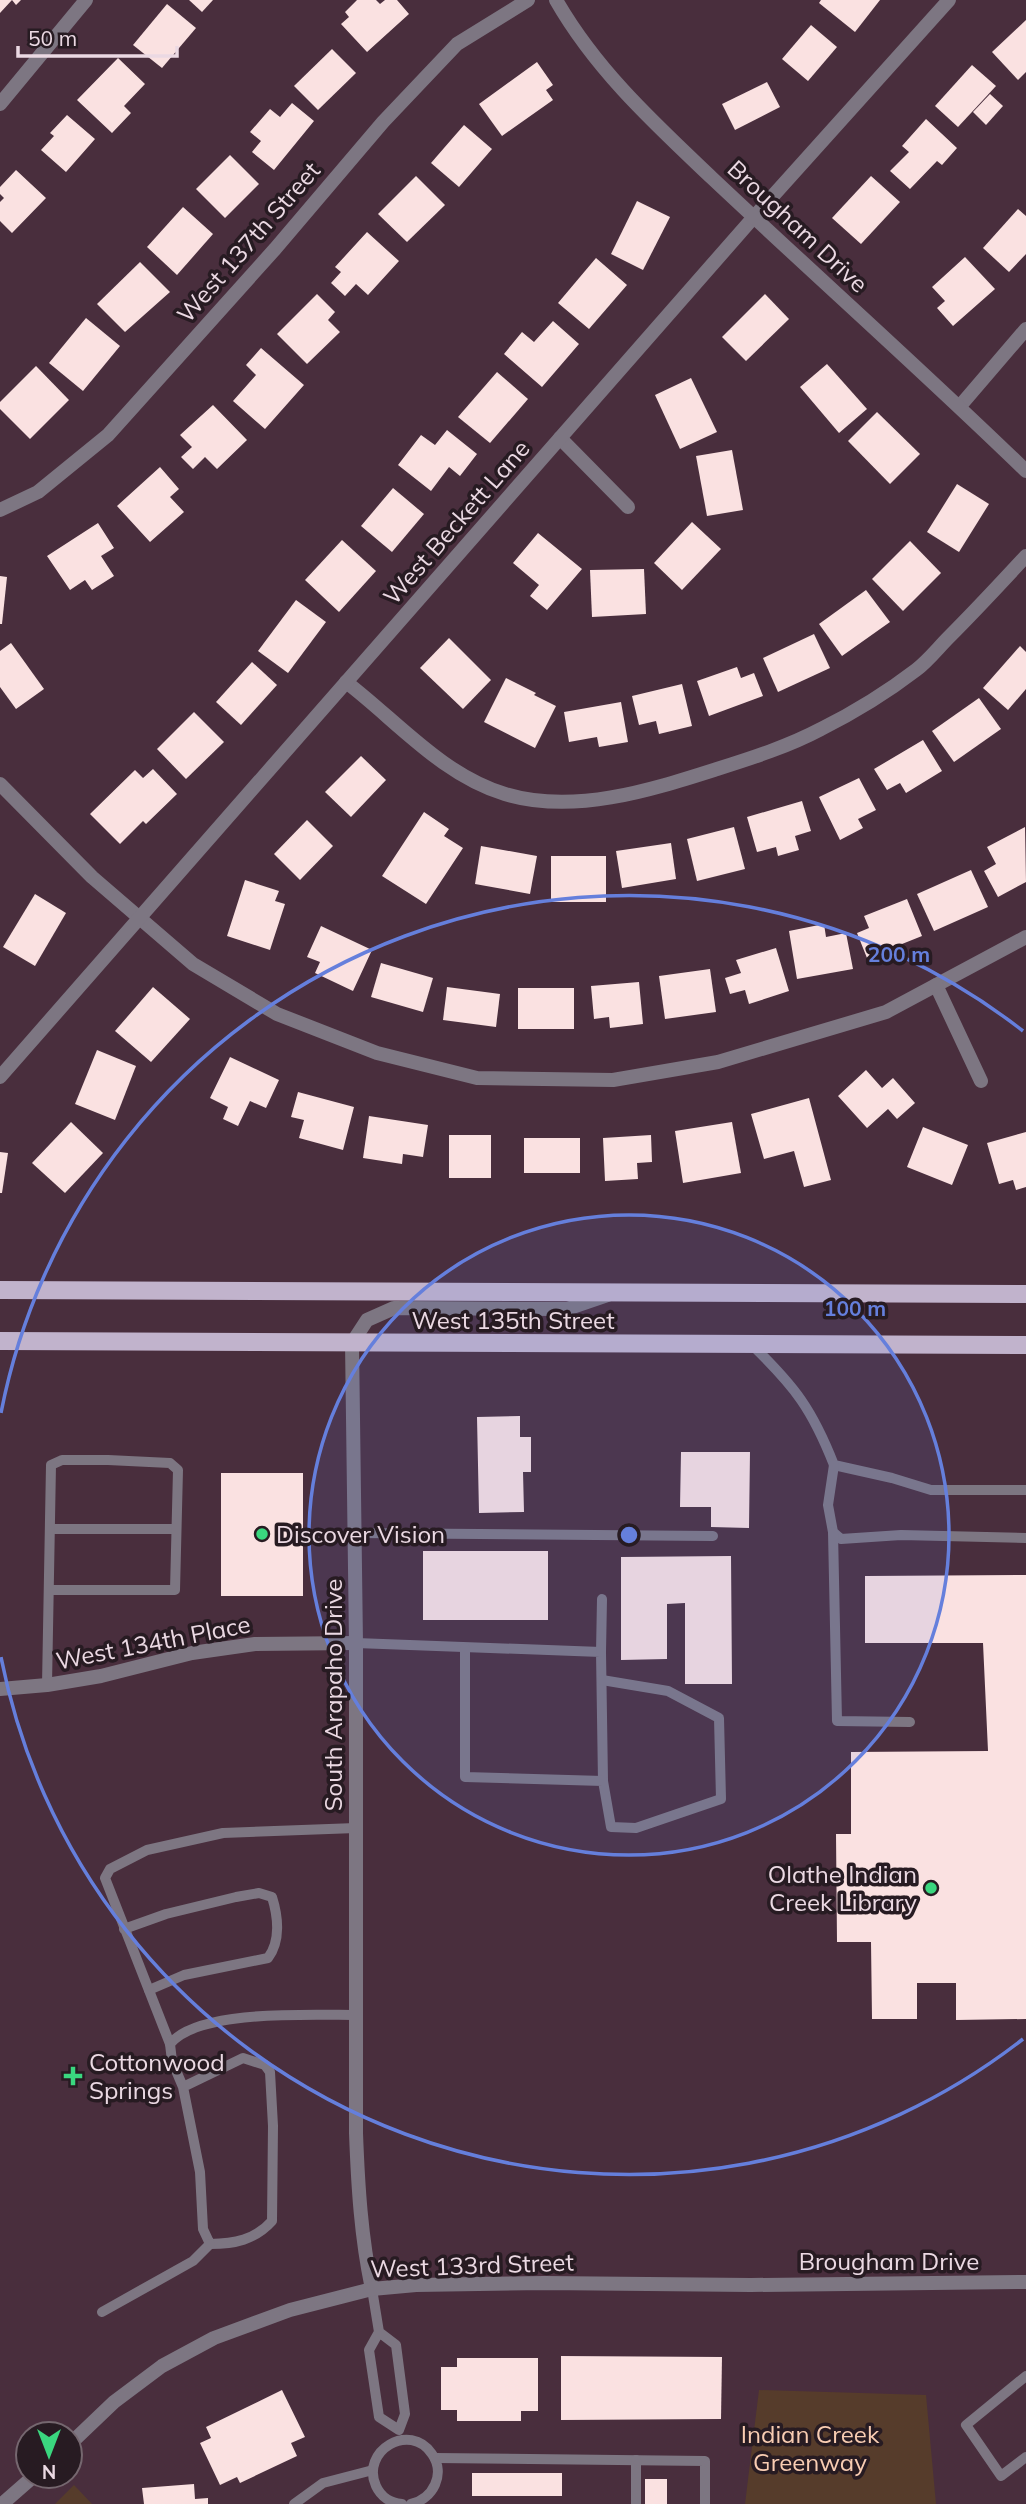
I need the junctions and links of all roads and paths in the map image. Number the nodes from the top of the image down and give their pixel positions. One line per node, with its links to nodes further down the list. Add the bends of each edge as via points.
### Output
1 (86, 0): 5 (street)
2 (528, 0): 12 (street, West 137th Street, via 457,44 108,435 38,492)
3 (556, 0): 6 (street, Brougham Drive, via 619,88)
4 (949, 0): 6 (street, West Beckett Lane)
5 (0, 104)
6 (753, 218): 8 (street, Brougham Drive); 9 (street, West Beckett Lane)
7 (1026, 329): 8 (street)
8 (960, 406): 10 (street, Brougham Drive)
9 (560, 438): 11 (street); 14 (street, West Beckett Lane)
10 (1026, 471)
11 (628, 507)
12 (0, 510)
13 (1026, 556): 14 (street, via 918,668 876,700 819,731 756,757 622,795 553,802 482,785 446,765)
14 (346, 682): 16 (street, West Beckett Lane)
15 (0, 784): 16 (street, via 92,877)
16 (140, 918): 18 (street, via 193,964 277,1014 377,1053 477,1078 613,1080 718,1062 886,1012); 19 (street, West Beckett Lane)
17 (1026, 937): 18 (street)
18 (936, 985): 20 (street)
19 (0, 1077)
20 (981, 1081)
21 (0, 1290): 22 (main road, West 135th Street)
22 (619, 1291): 23 (main road, West 135th Street); 25 (street, via 567,1309 394,1308 367,1320)
23 (1026, 1294)
24 (0, 1341): 25 (main road, West 135th Street)
25 (352, 1343): 27 (main road, West 135th Street); 33 (street, South Arapaho Drive)
26 (1026, 1345): 27 (main road, West 135th Street)
27 (753, 1346): 28 (lane, via 804,1402)
28 (834, 1465): 29 (lane, via 931,1490); 32 (lane, via 828,1505)
29 (1026, 1490)
30 (50, 1529): 31 (lane); 31 (lane, via 51,1465 62,1460 170,1463 178,1470); 36 (lane)
31 (176, 1529): 36 (lane, via 175,1590)
32 (833, 1532): 35 (lane, via 841,1539 901,1535); 44 (lane, via 837,1721)
33 (355, 1533): 34 (lane); 38 (street, South Arapaho Drive)
34 (713, 1536)
35 (1026, 1538)
36 (50, 1590): 42 (lane)
37 (602, 1599): 40 (lane)
38 (356, 1643): 39 (lane); 42 (street, West 134th Place, via 255,1644); 46 (street, South Arapaho Drive)
39 (465, 1648): 40 (lane); 45 (lane, via 465,1777)
40 (601, 1652): 41 (lane)
41 (602, 1680): 45 (lane); 45 (lane, via 668,1691 719,1718 721,1799 636,1828 611,1827)
42 (47, 1685): 43 (street, West 134th Place)
43 (0, 1689)
44 (910, 1722)
45 (603, 1781)
46 (356, 1828): 47 (lane, via 223,1833 147,1850 110,1869 105,1878); 49 (street, South Arapaho Drive)
47 (124, 1929): 48 (lane); 48 (lane, via 236,1897 259,1893 272,1897 277,1927 275,1949 268,1958 184,1975)
48 (149, 1990): 50 (lane)
49 (356, 2015): 50 (lane, via 260,2015 177,2035); 55 (street, South Arapaho Drive, via 358,2197)
50 (170, 2045): 51 (lane)
51 (183, 2087): 52 (lane); 52 (lane, via 243,2058 265,2065 270,2072 272,2221 262,2232 233,2244)
52 (209, 2244): 56 (lane, via 193,2261)
53 (1026, 2282): 54 (street, Brougham Drive)
54 (751, 2285): 55 (street, West 133rd Street, via 544,2283)
55 (372, 2289): 57 (lane); 59 (street, West 133rd Street, via 290,2310 214,2338 162,2366)
56 (102, 2312)
57 (379, 2332): 60 (lane, via 396,2345 405,2414); 60 (lane, via 369,2350 379,2417)
58 (1026, 2376): 61 (lane, via 966,2425 1001,2476)
59 (84, 2431)
60 (400, 2435): 62 (lane, via 421,2443); 64 (lane, via 382,2449)
61 (1026, 2457)
62 (435, 2458): 63 (lane); 69 (lane, via 438,2479 434,2488)
63 (636, 2460): 70 (lane); 71 (lane, via 705,2460)
64 (373, 2470): 67 (lane, via 323,2483); 68 (lane, via 379,2491)
65 (18, 2490): 66 (street)
66 (2, 2504)
67 (294, 2504)
68 (402, 2504)
69 (411, 2504)
70 (636, 2504)
71 (705, 2504)

